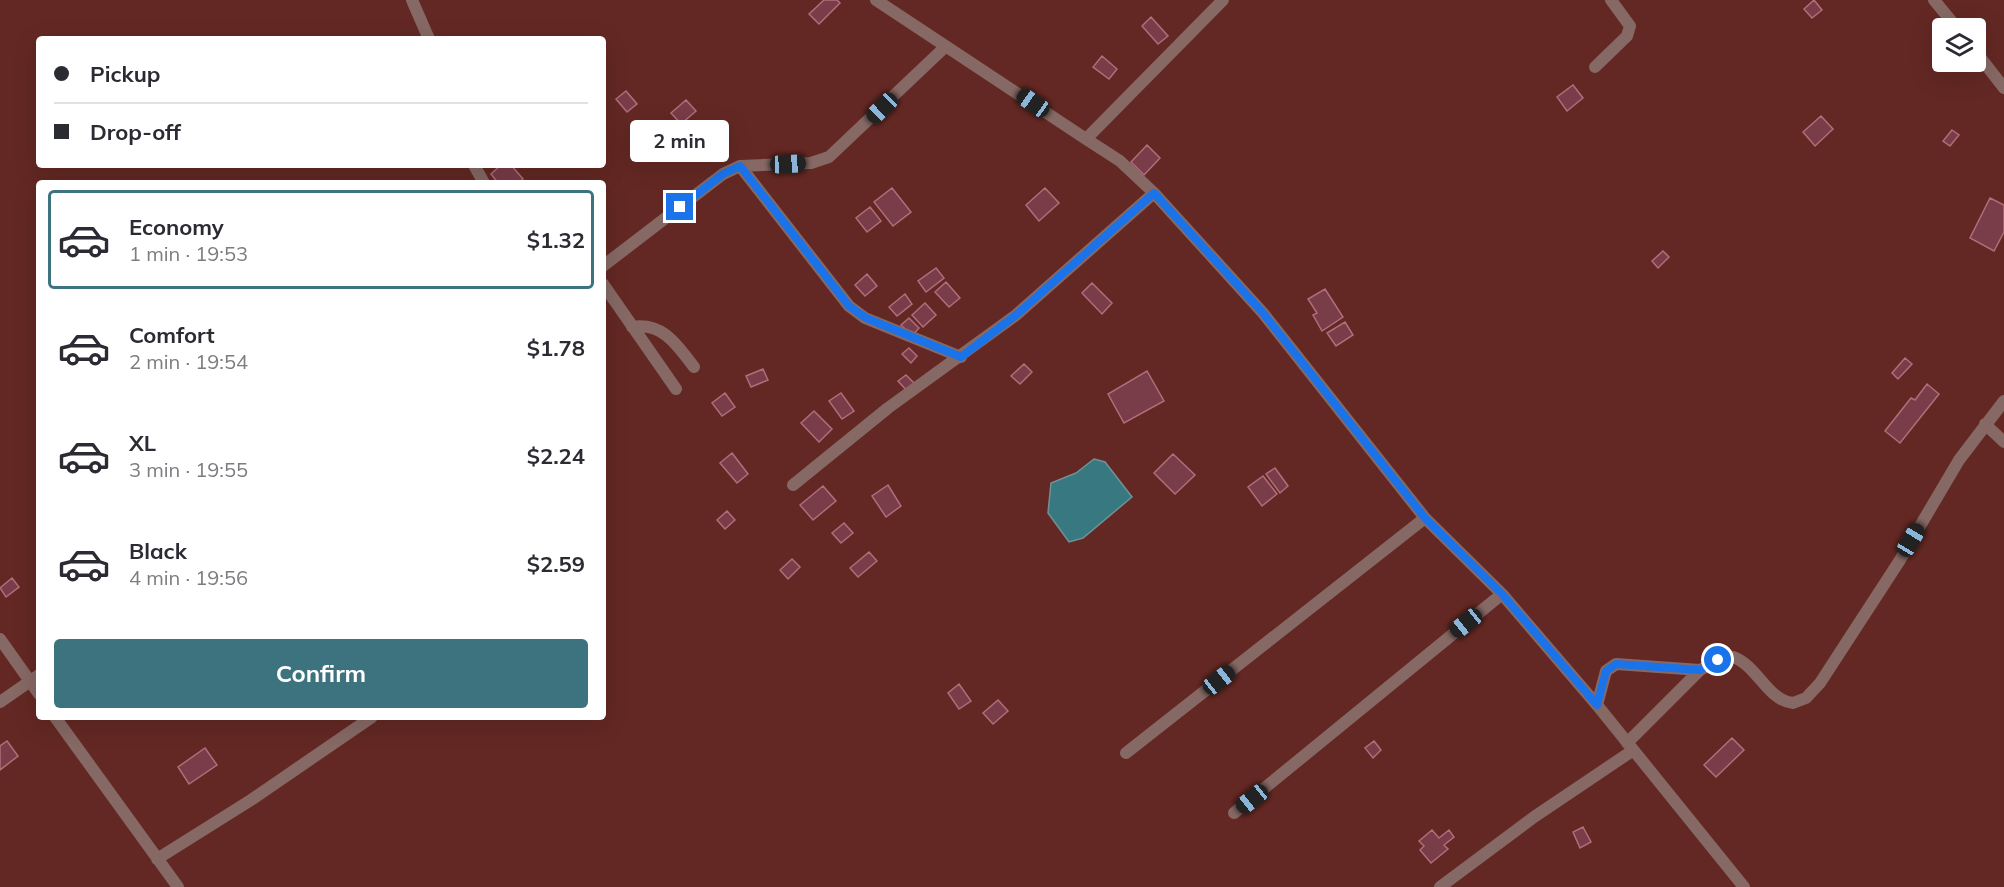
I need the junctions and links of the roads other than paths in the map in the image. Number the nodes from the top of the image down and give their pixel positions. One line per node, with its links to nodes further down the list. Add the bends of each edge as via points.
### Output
1 (412, 0): 7 (street)
2 (876, 0): 8 (street)
3 (1223, 0): 12 (street)
4 (1611, 0): 10 (street, via 1630,26 1627,36)
5 (1934, 0): 6 (street)
6 (1949, 18)
7 (428, 36)
8 (945, 47): 12 (street); 13 (street, via 829,157 811,163)
9 (1986, 65): 11 (street)
10 (1595, 67)
11 (2004, 88)
12 (1086, 139): 14 (street, via 1120,161)
13 (740, 166): 15 (street, via 723,174); 18 (street, via 849,306 866,318)
14 (1154, 193): 18 (street, via 1016,315); 25 (street, via 1263,313)
15 (606, 264)
16 (606, 288): 17 (street)
17 (632, 327): 19 (street, via 645,324 659,328); 20 (street)
18 (961, 357): 24 (street, via 888,408)
19 (694, 367)
20 (676, 389)
21 (2004, 401): 22 (street)
22 (1985, 424): 23 (street); 28 (street, via 1820,683 1806,698 1793,704 1781,700 1751,669 1733,657)
23 (2004, 442)
24 (793, 485)
25 (1425, 518): 26 (street); 35 (street)
26 (1502, 594): 31 (street); 36 (street)
27 (0, 639): 29 (street)
28 (1700, 670): 31 (street, via 1616,664 1606,671); 34 (street)
29 (35, 678): 30 (street)
30 (0, 702)
31 (1597, 705): 34 (street)
32 (57, 720): 37 (street)
33 (368, 720): 37 (street)
34 (1630, 747): 39 (street); 40 (street)
35 (1126, 753)
36 (1234, 813)
37 (158, 859): 38 (street)
38 (178, 887)
39 (1440, 887)
40 (1744, 887)

